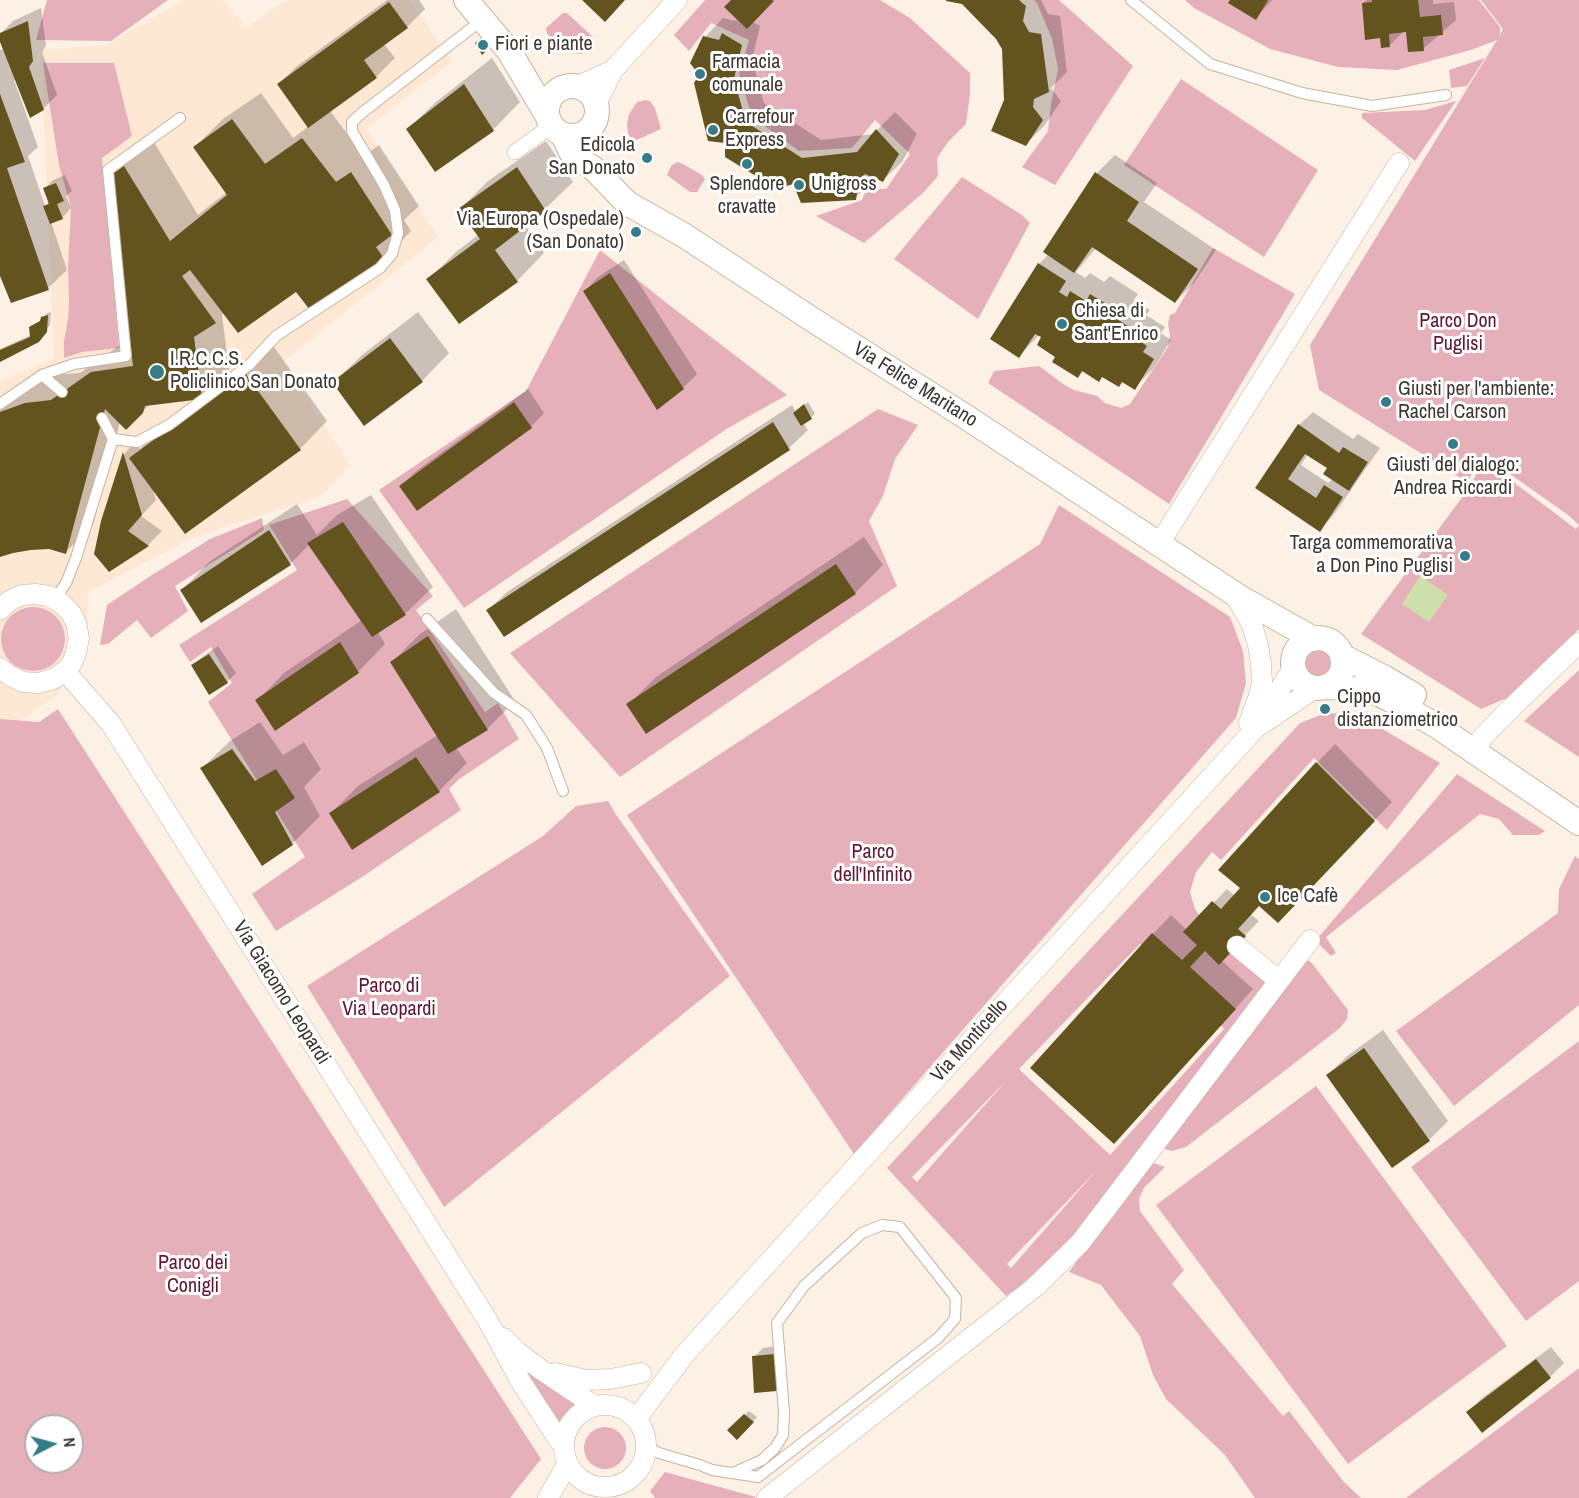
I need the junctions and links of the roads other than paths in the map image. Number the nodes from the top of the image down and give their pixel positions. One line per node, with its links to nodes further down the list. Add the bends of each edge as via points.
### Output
1 (466, 0): 4 (street)
2 (677, 0): 6 (street)
3 (1131, 0): 8 (lane, via 1210,64 1302,93 1372,106)
4 (482, 20): 5 (street); 19 (lane, via 352,122 352,131 395,210 398,233 392,254 380,268 276,336 249,365 169,425 137,442)
5 (512, 56): 7 (street, via 550,87); 11 (street, Via Felice Maritano)
6 (613, 70): 7 (street); 9 (street)
7 (567, 89): 9 (street, via 584,90 591,96); 11 (street, via 551,97 548,106)
8 (1446, 95)
9 (594, 115): 11 (street, via 586,132 579,136 571,136); 14 (street, via 588,146)
10 (180, 118): 15 (lane, via 108,170 126,356 74,364)
11 (554, 125): 12 (street); 14 (street, Via Felice Maritano, via 571,152)
12 (515, 152)
13 (1399, 163): 20 (street)
14 (593, 168): 20 (street, Via Felice Maritano, via 627,203 686,236)
15 (42, 375): 16 (lane); 17 (lane)
16 (62, 392)
17 (0, 404)
18 (102, 418): 19 (lane)
19 (113, 439): 22 (lane, via 76,558)
20 (1159, 544): 21 (street, Via Felice Maritano)
21 (1234, 593): 25 (street, Via Felice Maritano); 28 (street, Via Felice Maritano, via 1275,633); 34 (street, via 1258,645 1262,682 1248,723)
22 (55, 599): 23 (street, via 28,594); 30 (street, via 71,614 78,633 76,653)
23 (0, 610)
24 (428, 619): 35 (lane, via 494,693 525,715 547,748)
25 (1314, 639): 27 (street, via 1331,642); 28 (street, via 1298,649)
26 (1579, 643): 33 (street)
27 (1342, 656): 31 (street, via 1337,680); 33 (street, via 1385,678)
28 (1294, 663): 31 (street, via 1297,678 1305,685); 32 (street, Via Monticello)
29 (0, 668): 30 (street, via 31,683 53,680)
30 (65, 671): 41 (street, Via Giacomo Leopardi, via 111,724)
31 (1320, 688): 32 (street, Via Monticello); 33 (street, via 1379,694)
32 (1255, 729): 34 (street, Via Monticello)
33 (1478, 744): 36 (street); 37 (street)
34 (1211, 777): 42 (street, Via Monticello)
35 (563, 791)
36 (1579, 803)
37 (1579, 823)
38 (1310, 940): 40 (street)
39 (1237, 946): 40 (street)
40 (1278, 980): 53 (street, via 1080,1243 1034,1288)
41 (488, 1321): 43 (street, Via Giacomo Leopardi, via 516,1351); 48 (street, Via Giacomo Leopardi)
42 (684, 1354): 44 (street, Via Monticello); 46 (street, Via Monticello)
43 (540, 1369): 44 (street, Via Giacomo Leopardi, via 586,1380); 45 (street, Via Giacomo Leopardi)
44 (641, 1373): 45 (street, Via Monticello)
45 (599, 1405): 46 (street, via 615,1406); 48 (street, via 585,1410 569,1426)
46 (636, 1419): 47 (street, via 644,1432)
47 (646, 1447): 49 (lane, via 712,1470); 50 (street, via 641,1466)
48 (566, 1456): 50 (street, via 583,1481); 51 (street)
49 (733, 1473): 49 (lane, via 758,1477 938,1338 955,1319 956,1298 900,1227 882,1225 862,1233 804,1286 777,1323 783,1435 762,1460)
50 (615, 1490): 52 (street)
51 (548, 1498)
52 (588, 1498)
53 (767, 1498)

